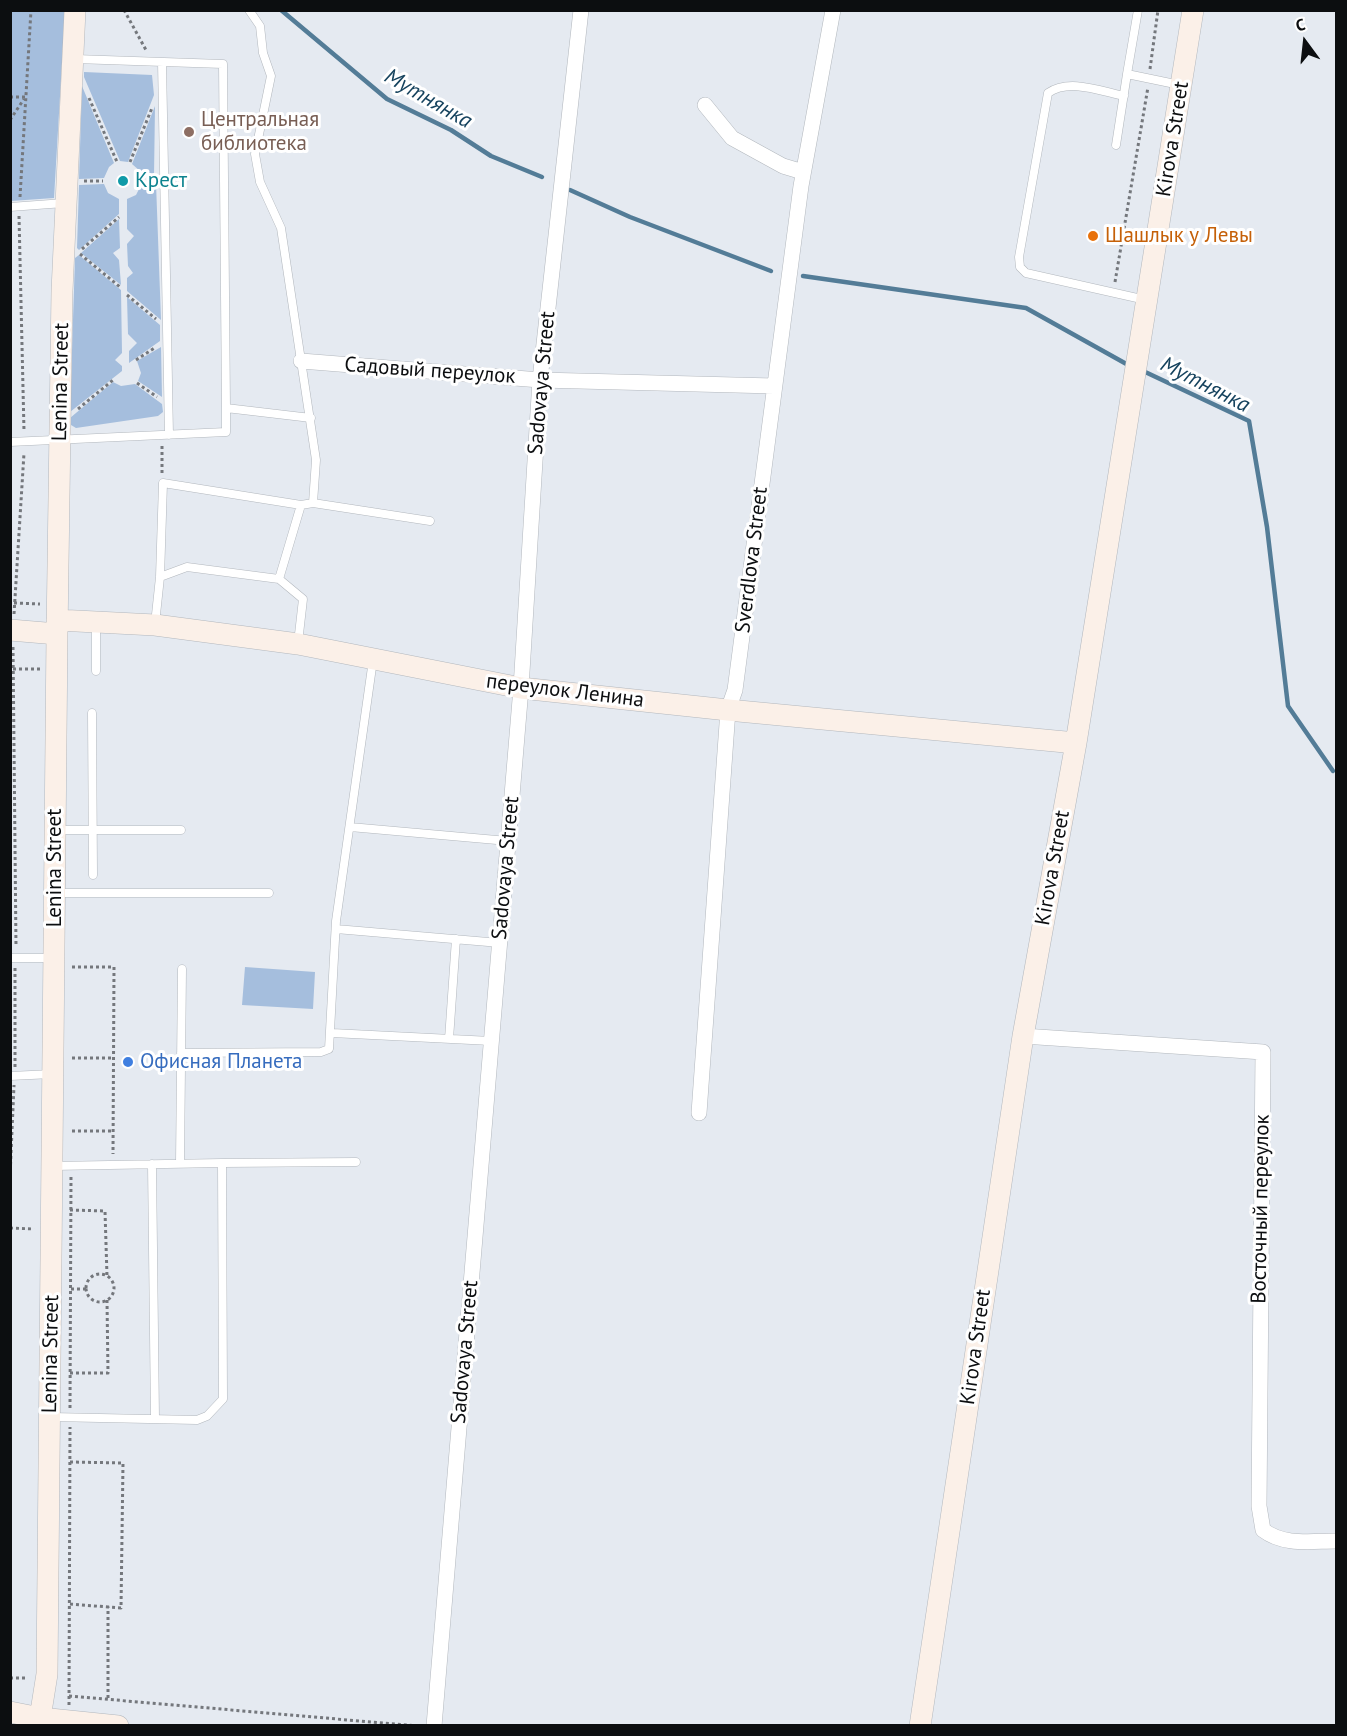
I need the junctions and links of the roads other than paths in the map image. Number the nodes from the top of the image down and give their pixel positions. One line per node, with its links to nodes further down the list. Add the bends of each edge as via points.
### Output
1 (75, 10): 7 (street, Lenina Street)
2 (249, 10): 18 (lane, via 260,26 271,76 255,154 260,182 281,228)
3 (581, 10): 19 (street, Sadovaya Street)
4 (833, 10): 14 (street, Sverdlova Street)
5 (1138, 10): 9 (lane)
6 (1193, 10): 10 (street, Kirova Street)
7 (72, 59): 8 (lane); 15 (street, Lenina Street)
8 (162, 62): 21 (lane, via 224,64); 24 (lane, via 169,405)
9 (1127, 74): 10 (lane); 11 (lane)
10 (1182, 85): 17 (street, Kirova Street)
11 (1124, 96): 13 (lane); 17 (lane, via 1069,85 1048,93 1020,267 1026,273)
12 (705, 105): 14 (street, via 732,138 783,166)
13 (1116, 145)
14 (803, 172): 20 (street, Sverdlova Street)
15 (66, 203): 16 (lane); 23 (street, Lenina Street, via 71,253)
16 (15, 207)
17 (1147, 300): 41 (street, Kirova Street)
18 (301, 362): 19 (street, Садовый переулок); 22 (lane)
19 (540, 380): 20 (street, Садовый переулок); 38 (street, Sadovaya Street)
20 (774, 386): 39 (street, Sverdlova Street, via 735,690)
21 (226, 408): 22 (lane); 24 (lane, via 226,432)
22 (311, 418): 26 (lane, via 316,460)
23 (60, 431): 24 (lane); 25 (lane, via 24,442); 33 (street, Lenina Street)
24 (166, 435)
25 (10, 442)
26 (313, 503): 27 (lane); 28 (lane)
27 (300, 505): 29 (lane, via 163,483); 30 (lane)
28 (430, 522)
29 (160, 577): 30 (lane, via 187,567); 32 (lane)
30 (279, 579): 35 (lane, via 303,599)
31 (96, 622): 32 (street, переулок Ленина); 33 (street, переулок Ленина); 37 (lane)
32 (155, 625): 35 (street, переулок Ленина)
33 (57, 627): 34 (street, переулок Ленина); 43 (street, Lenina Street)
34 (12, 630)
35 (298, 644): 36 (street, переулок Ленина)
36 (374, 659): 38 (street, переулок Ленина); 42 (lane)
37 (96, 671)
38 (521, 688): 39 (street, переулок Ленина); 46 (street, Sadovaya Street)
39 (728, 710): 41 (street, переулок Ленина); 63 (street, Sverdlova Street)
40 (92, 713): 44 (lane)
41 (1076, 743): 57 (street, Kirova Street)
42 (350, 827): 46 (lane); 50 (lane)
43 (55, 830): 44 (lane); 49 (street, Lenina Street)
44 (93, 830): 45 (lane); 47 (lane)
45 (182, 830)
46 (508, 841): 52 (street, Sadovaya Street)
47 (93, 875)
48 (269, 892): 49 (lane)
49 (55, 893): 54 (street, Lenina Street)
50 (336, 928): 51 (lane); 56 (lane)
51 (456, 939): 52 (lane); 58 (lane)
52 (500, 943): 59 (street, Sadovaya Street)
53 (13, 958): 54 (lane)
54 (63, 963): 61 (street, Lenina Street)
55 (182, 969): 60 (lane)
56 (332, 1033): 58 (lane); 60 (lane, via 330,1049 321,1052)
57 (1023, 1036): 71 (street, Восточный переулок, via 1263,1052 1259,1506 1263,1530 1274,1538); 76 (street, Kirova Street)
58 (449, 1039): 59 (lane)
59 (491, 1041): 75 (street, Sadovaya Street)
60 (181, 1053): 65 (lane)
61 (53, 1074): 62 (lane); 68 (street, Lenina Street)
62 (13, 1076)
63 (699, 1113)
64 (356, 1162): 66 (lane)
65 (180, 1163): 66 (lane); 67 (lane)
66 (222, 1163): 70 (lane, via 223,1399 207,1416 197,1420)
67 (152, 1164): 68 (lane); 70 (lane)
68 (53, 1166): 69 (street, Lenina Street)
69 (50, 1417): 70 (lane); 73 (street, Lenina Street, via 47,1674)
70 (155, 1419)
71 (1336, 1541)
72 (10, 1712): 73 (street)
73 (40, 1722): 74 (street)
74 (118, 1725)
75 (434, 1725)
76 (920, 1725)

